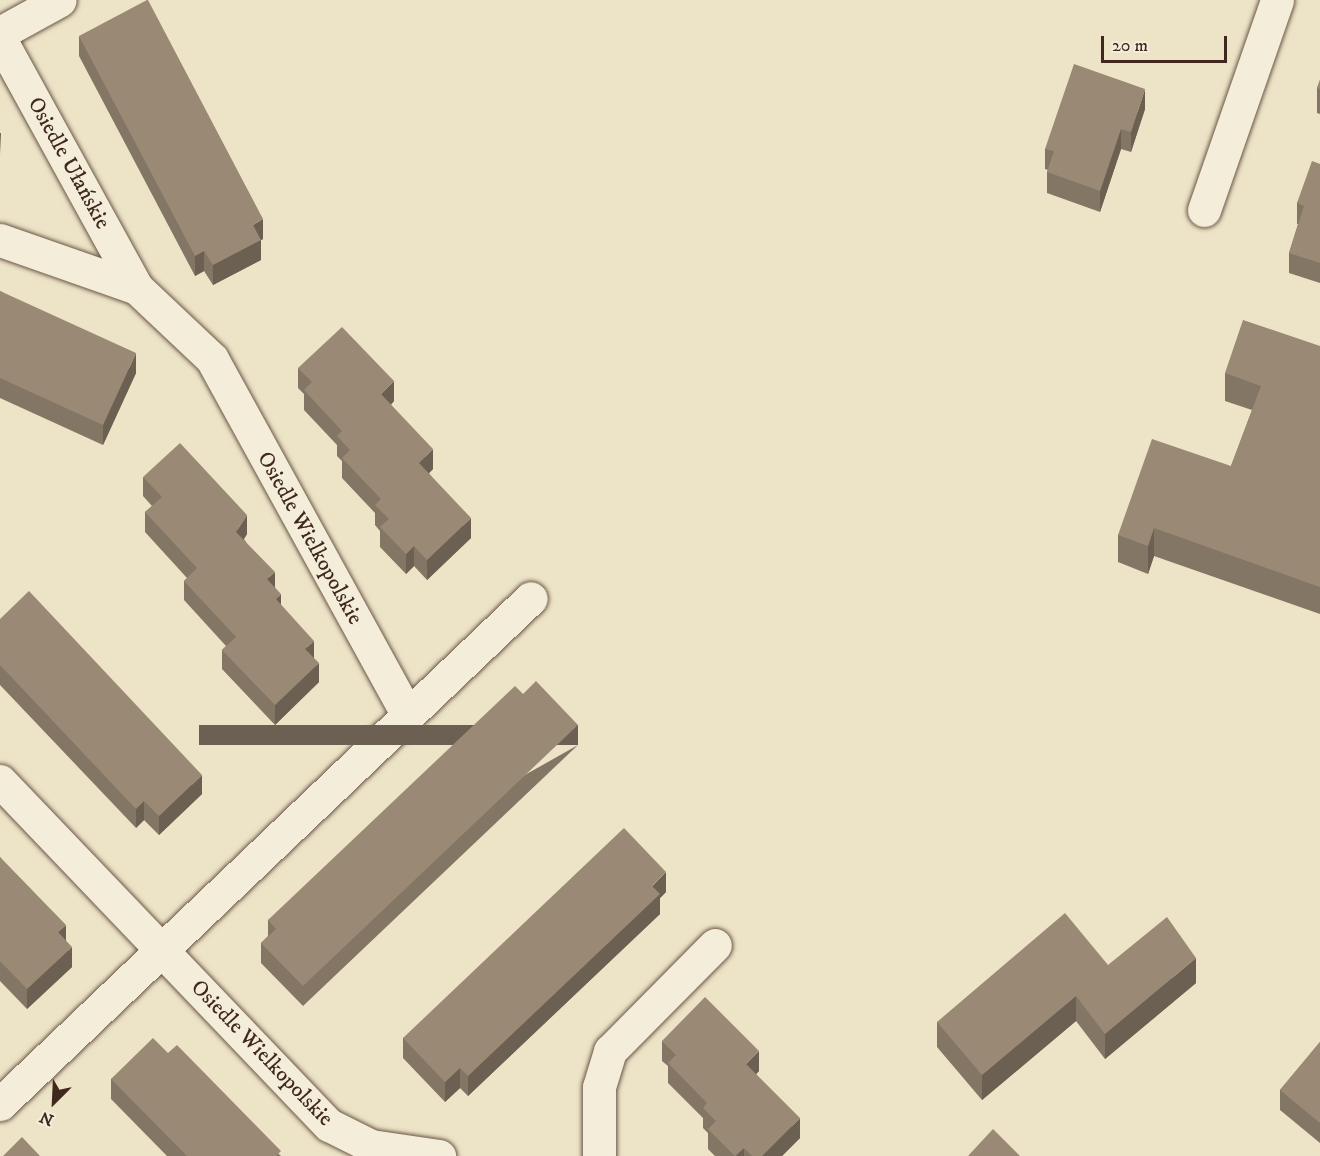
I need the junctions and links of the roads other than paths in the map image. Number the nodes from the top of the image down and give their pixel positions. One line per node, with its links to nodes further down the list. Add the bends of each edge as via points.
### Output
1 (60, 0): 3 (street)
2 (1277, 0): 5 (street)
3 (0, 33)
4 (0, 39): 7 (street, Osiedle Ułańskie)
5 (1204, 210)
6 (0, 240): 7 (street, Osiedle Ułańskie)
7 (137, 288): 8 (street, Osiedle Ułańskie)
8 (212, 359): 10 (street, Osiedle Wielkopolskie)
9 (531, 598): 10 (street)
10 (408, 716): 13 (street)
11 (0, 781): 13 (street, Osiedle Wielkopolskie)
12 (715, 945): 16 (street, via 610,1051 599,1087)
13 (163, 950): 14 (street); 15 (street, Osiedle Wielkopolskie, via 329,1125 371,1146)
14 (0, 1104)
15 (439, 1156)
16 (599, 1156)

